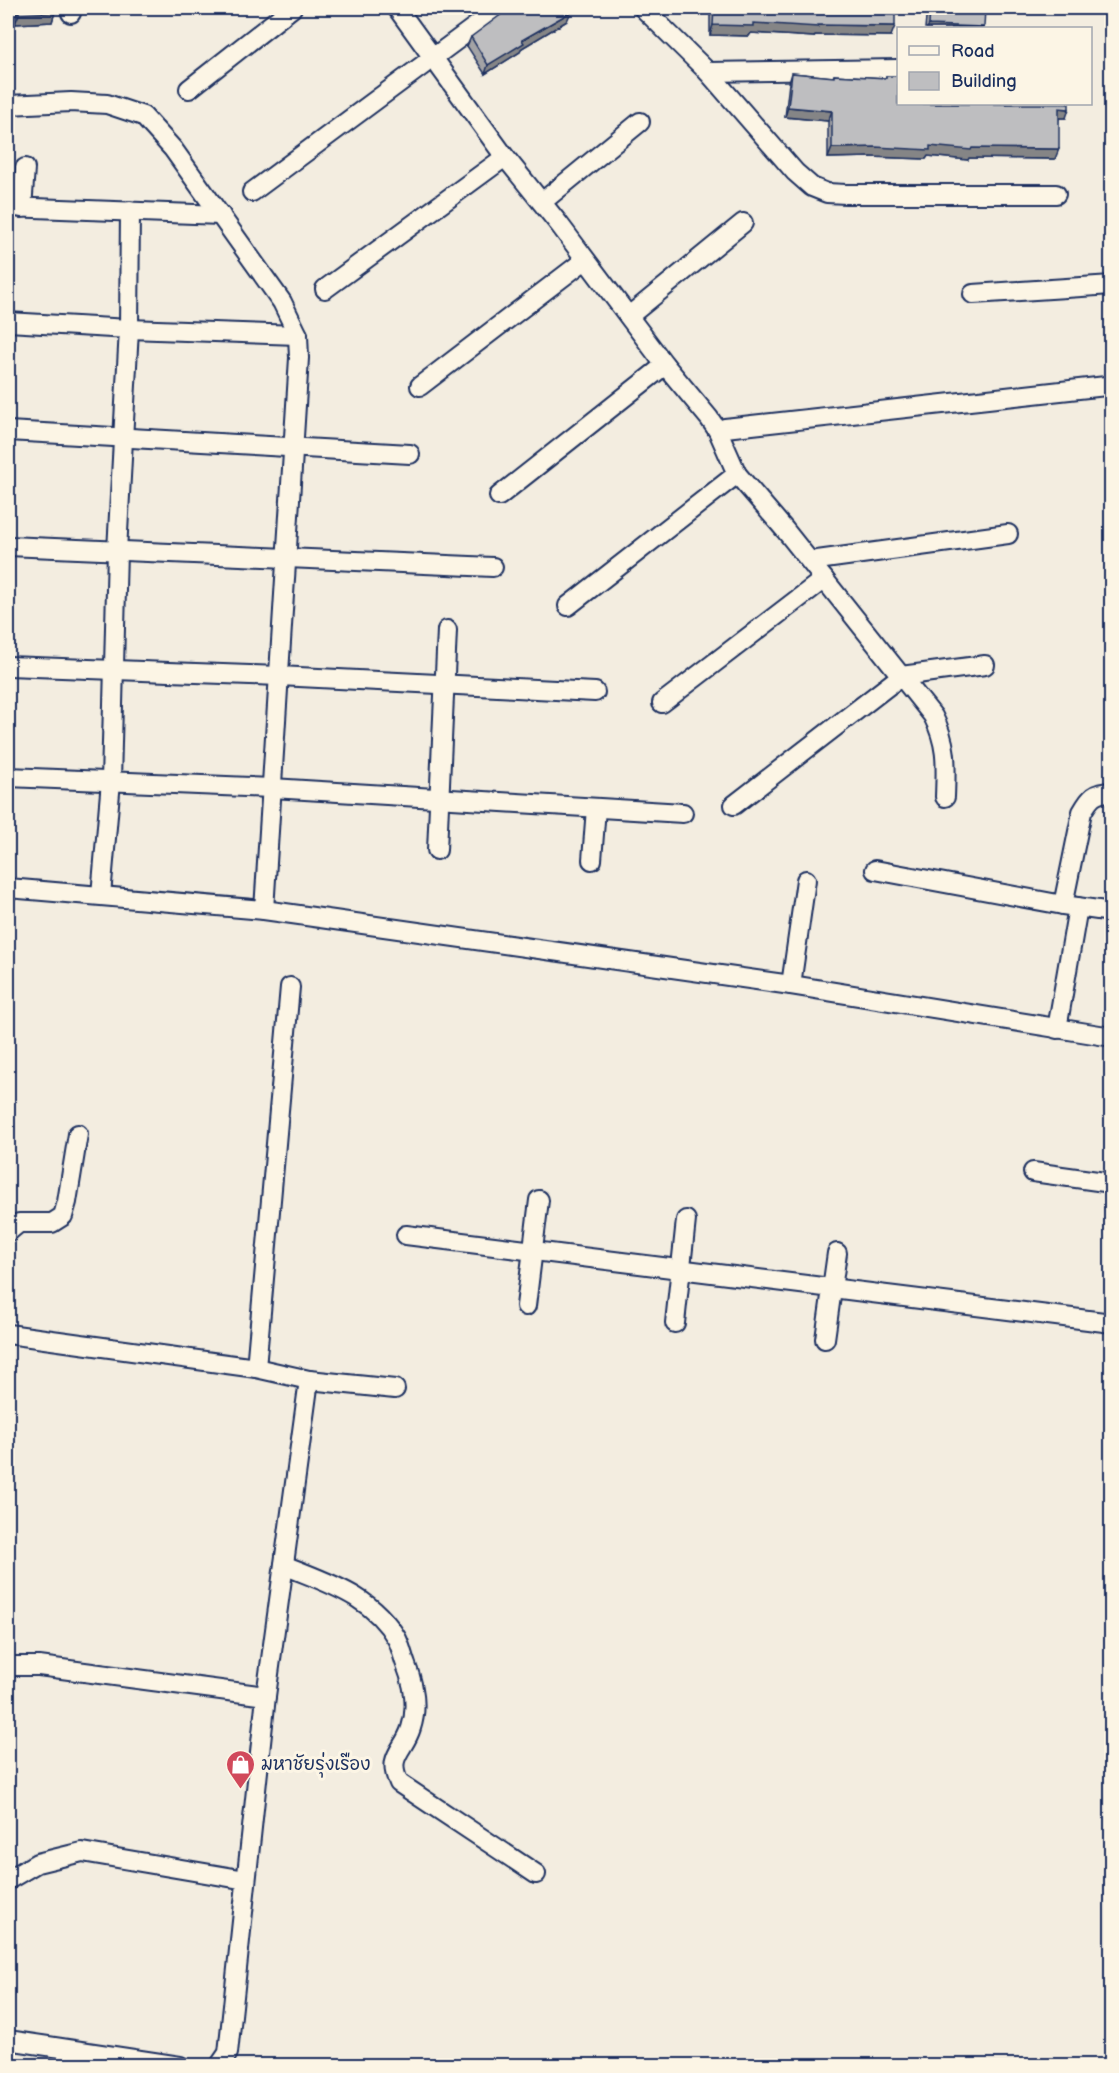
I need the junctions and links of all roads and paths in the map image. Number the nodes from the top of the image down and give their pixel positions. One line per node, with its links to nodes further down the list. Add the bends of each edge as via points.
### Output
1 (292, 8): 8 (street)
2 (397, 8): 5 (street)
3 (501, 8): 5 (street)
4 (644, 8): 7 (street)
5 (433, 56): 11 (street); 13 (street)
6 (897, 69): 7 (street)
7 (708, 72): 14 (street, via 795,172 812,187 827,193)
8 (189, 88)
9 (8, 105): 18 (street, via 107,104 143,116 173,149)
10 (640, 122): 15 (street)
11 (505, 157): 15 (street); 22 (street)
12 (25, 168): 16 (street)
13 (252, 192)
14 (1056, 194)
15 (542, 202): 20 (street)
16 (15, 207): 17 (street)
17 (130, 212): 18 (street); 26 (street)
18 (221, 215): 27 (street, via 282,302)
19 (743, 224): 24 (street)
20 (585, 260): 24 (street); 30 (street)
21 (1112, 285): 23 (street)
22 (325, 289)
23 (974, 294)
24 (629, 316): 28 (street)
25 (8, 322): 26 (street)
26 (129, 329): 27 (street); 33 (street)
27 (298, 335): 34 (street)
28 (665, 365): 32 (street); 37 (street)
29 (1112, 383): 32 (street)
30 (420, 386)
31 (8, 431): 33 (street)
32 (718, 431): 36 (street)
33 (123, 438): 34 (street); 40 (street)
34 (293, 447): 35 (street); 41 (street)
35 (410, 454)
36 (737, 474): 42 (street); 45 (street)
37 (500, 496)
38 (1008, 534): 42 (street)
39 (8, 546): 40 (street)
40 (117, 551): 41 (street); 49 (street)
41 (286, 557): 43 (street); 50 (street)
42 (810, 561): 44 (street)
43 (494, 567)
44 (824, 579): 51 (street); 54 (street)
45 (568, 606)
46 (447, 630): 52 (street)
47 (985, 665): 51 (street)
48 (8, 666): 49 (street)
49 (112, 670): 50 (street); 56 (street)
50 (279, 676): 52 (street); 57 (street)
51 (901, 676): 59 (street, via 942,733 946,752); 61 (street)
52 (443, 684): 53 (street); 60 (street)
53 (596, 692)
54 (662, 703)
55 (8, 777): 56 (street)
56 (111, 781): 57 (street); 69 (street)
57 (272, 788): 60 (street); 71 (street)
58 (1112, 792): 70 (street, via 1101,792 1089,800 1082,812)
59 (945, 797)
60 (439, 798): 62 (street); 64 (street)
61 (734, 805)
62 (596, 807): 63 (street); 65 (street)
63 (683, 813)
64 (437, 850)
65 (592, 860)
66 (875, 870): 70 (street)
67 (806, 880): 73 (street)
68 (8, 888): 69 (street)
69 (101, 895): 71 (street)
70 (1070, 906): 72 (street); 75 (street)
71 (264, 910): 73 (street)
72 (1112, 912)
73 (791, 985): 75 (street)
74 (290, 987): 93 (street)
75 (1057, 1029): 76 (street)
76 (1112, 1037)
77 (78, 1134): 82 (street, via 63,1216 52,1223 19,1223)
78 (1033, 1172): 79 (street)
79 (1112, 1183)
80 (539, 1200): 84 (street)
81 (686, 1220): 86 (street)
82 (8, 1232)
83 (406, 1236): 84 (street)
84 (532, 1251): 86 (street); 88 (street)
85 (837, 1254): 87 (street)
86 (681, 1270): 87 (street); 89 (street)
87 (832, 1289): 90 (street); 92 (street)
88 (525, 1306)
89 (675, 1323)
90 (1112, 1323)
91 (8, 1334): 93 (street)
92 (825, 1340)
93 (256, 1368): 94 (street)
94 (309, 1380): 95 (street); 96 (street)
95 (395, 1389)
96 (284, 1564): 98 (street); 99 (street, via 372,1607 397,1640 412,1680 415,1709 411,1730 395,1758 393,1772 399,1783)
97 (8, 1666): 98 (street, via 39,1666)
98 (266, 1695): 101 (street)
99 (536, 1874)
100 (8, 1880): 101 (street, via 37,1863 82,1852)
101 (246, 1880): 104 (street, via 228,2053)
102 (8, 2040): 103 (street)
103 (180, 2066)
104 (219, 2066)

